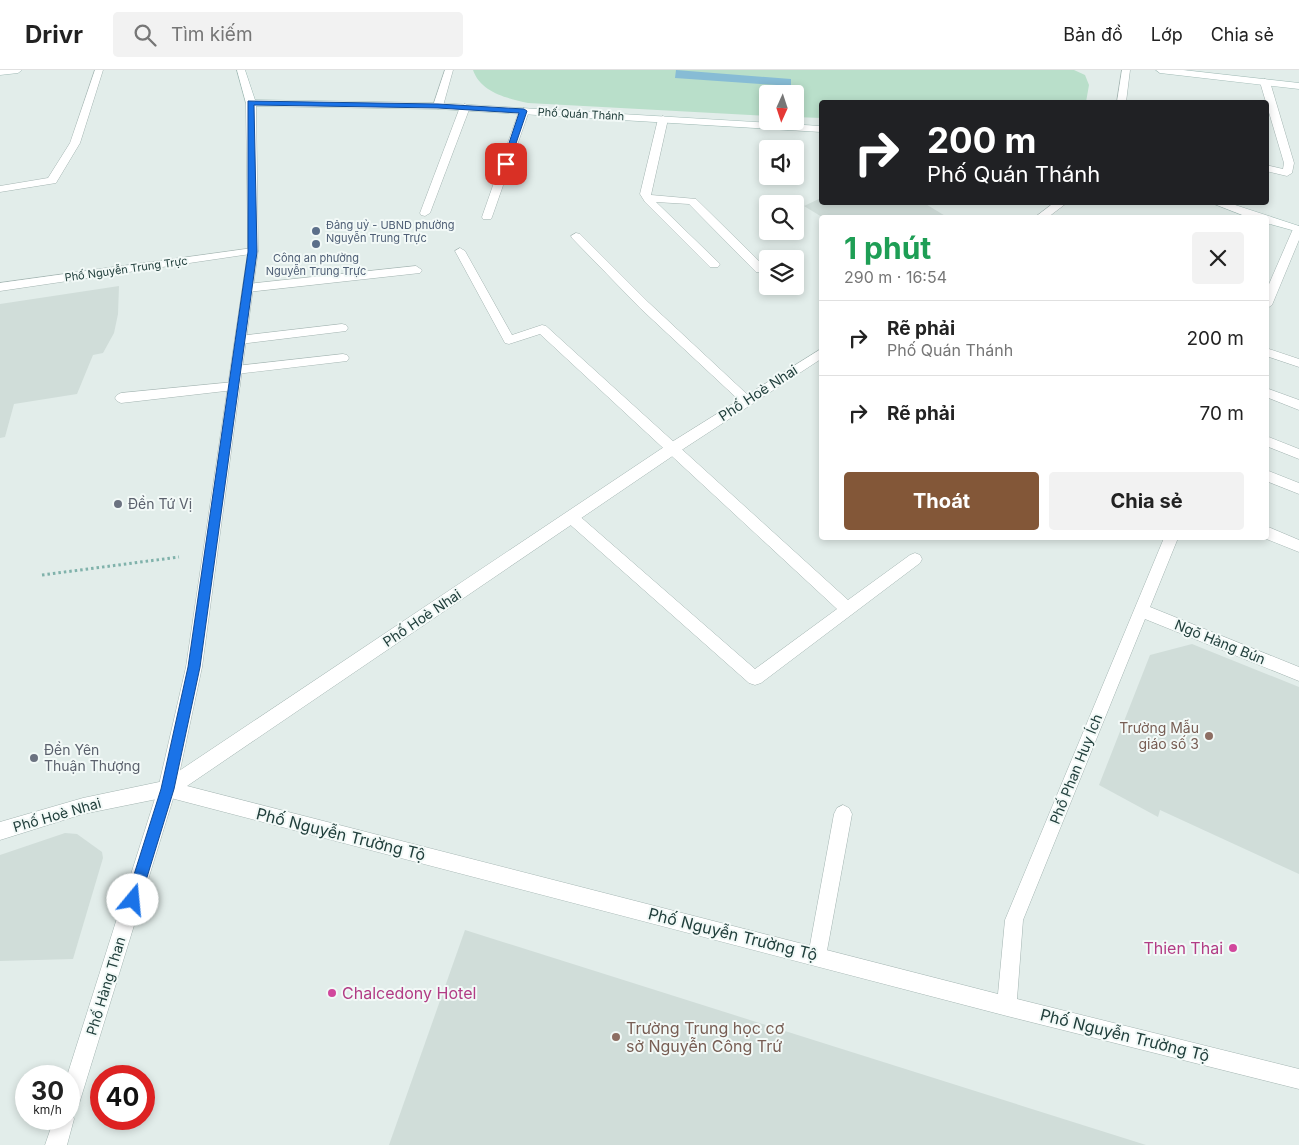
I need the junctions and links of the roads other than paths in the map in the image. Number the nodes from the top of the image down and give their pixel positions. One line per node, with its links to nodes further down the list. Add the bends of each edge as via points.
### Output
1 (18, 70): 7 (street)
2 (99, 70): 18 (street, via 74,143 52,181)
3 (241, 70): 11 (street, Phố Hàng Than)
4 (449, 70): 12 (street)
5 (1126, 70): 10 (street)
6 (1160, 70): 8 (street)
7 (0, 72)
8 (1265, 82): 9 (street); 17 (street, via 1289,163 1287,173)
9 (1299, 86)
10 (1122, 100)
11 (251, 103): 12 (street, Phố Quán Thánh); 30 (street, Phố Hàng Than)
12 (438, 106): 13 (street, Phố Quán Thánh)
13 (465, 107): 14 (street, Phố Quán Thánh); 22 (street)
14 (524, 111): 15 (street, Phố Quán Thánh); 25 (street)
15 (663, 119): 16 (street, Phố Quán Thánh); 19 (street, via 646,194)
16 (819, 129)
17 (1269, 169)
18 (0, 189)
19 (648, 198): 31 (street); 32 (street, via 692,201)
20 (1058, 205): 23 (street)
21 (1223, 205): 24 (street)
22 (425, 213)
23 (1044, 215)
24 (1253, 215)
25 (487, 217)
26 (1269, 220): 27 (street)
27 (1298, 229): 36 (street)
28 (576, 236): 47 (street)
29 (460, 251): 50 (street, via 509,340 542,329)
30 (253, 252): 34 (street, Phố Nguyễn Trung Trực); 35 (street, Phố Hàng Than)
31 (714, 264)
32 (759, 268)
33 (416, 270): 35 (street)
34 (0, 287)
35 (248, 288): 38 (street, Phố Hàng Than)
36 (1269, 298)
37 (342, 328): 38 (street)
38 (240, 340): 43 (street, Phố Hàng Than)
39 (1269, 353): 42 (street)
40 (819, 354): 47 (street, Phố Hoè Nhai)
41 (343, 358): 43 (street)
42 (1299, 363)
43 (236, 370): 44 (street, Phố Hàng Than)
44 (234, 386): 46 (street); 62 (street, Phố Hàng Than, via 194,667)
45 (1269, 393): 48 (street)
46 (120, 398)
47 (746, 400): 50 (street, Phố Hoè Nhai)
48 (1299, 405)
49 (1269, 442): 51 (street)
50 (672, 449): 54 (street, Phố Hoè Nhai); 59 (street)
51 (1299, 454)
52 (1269, 476): 53 (street)
53 (1299, 488)
54 (572, 517): 59 (street, via 754,678); 62 (street, Phố Hoè Nhai)
55 (1269, 533): 57 (street)
56 (1170, 540): 60 (street, Phố Phan Huy Ích)
57 (1299, 546)
58 (915, 559): 59 (street)
59 (847, 609)
60 (1141, 610): 61 (street, Ngõ Hàng Bún); 66 (street, Phố Phan Huy Ích, via 1014,920)
61 (1299, 674)
62 (168, 789): 64 (street, Phố Hoè Nhai, via 83,806); 65 (street, Phố Nguyễn Trường Tộ); 67 (street, Phố Hàng Than)
63 (843, 814): 65 (street)
64 (0, 831)
65 (817, 956): 66 (street, Phố Nguyễn Trường Tộ)
66 (1007, 1006): 68 (street, Phố Nguyễn Trường Tộ)
67 (80, 1069)
68 (1299, 1079)
69 (61, 1130): 70 (street)
70 (56, 1145)

